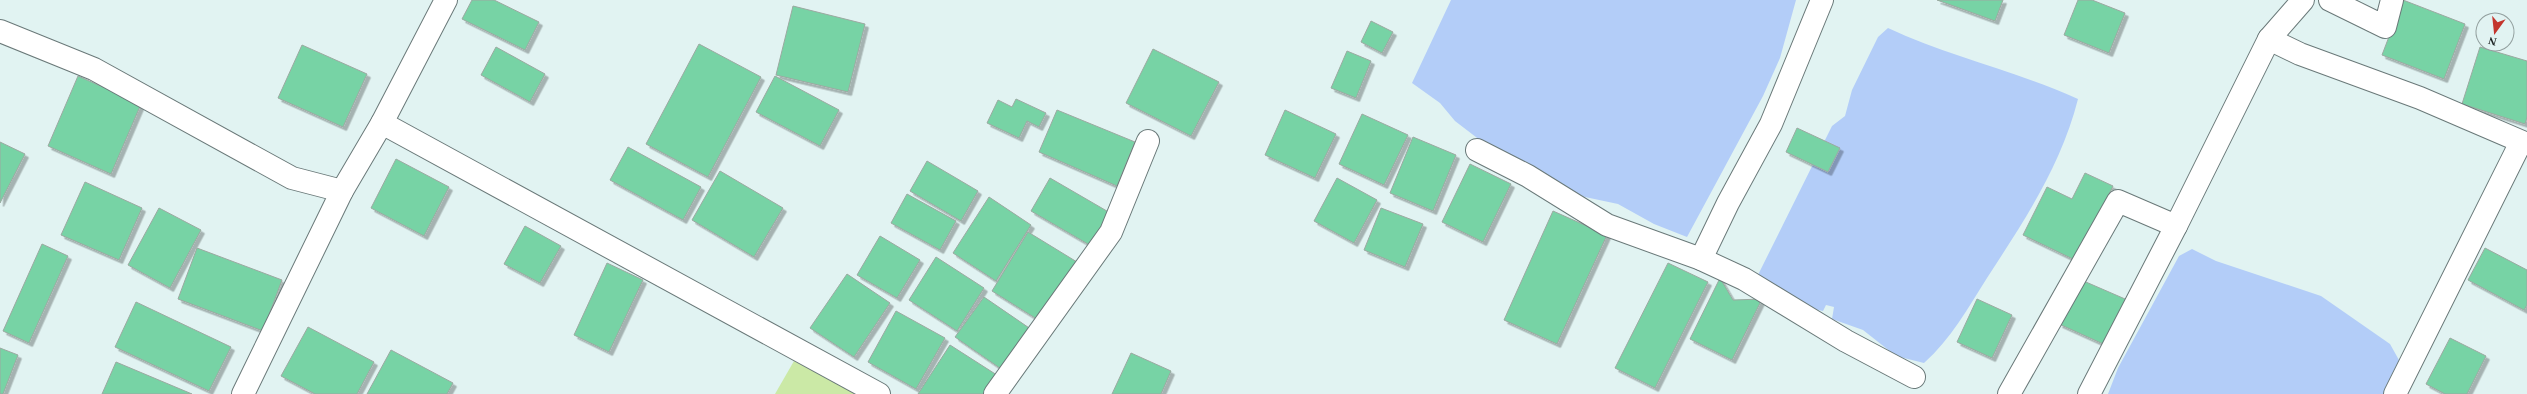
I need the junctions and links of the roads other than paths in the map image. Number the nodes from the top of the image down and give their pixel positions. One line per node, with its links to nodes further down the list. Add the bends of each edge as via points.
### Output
1 (446, 0): 8 (street)
2 (1822, 0): 14 (street, via 1771,124)
3 (2303, 0): 7 (street)
4 (2330, 0): 5 (street, via 2385,27)
5 (2392, 0)
6 (0, 32): 12 (street, via 94,69 292,178)
7 (2269, 39): 10 (street, via 2300,54 2420,98); 13 (street)
8 (382, 122): 12 (street); 17 (street)
9 (1148, 141): 18 (street, via 1110,232)
10 (2524, 143): 21 (street)
11 (1477, 150): 14 (street, via 1528,176 1607,225)
12 (342, 191): 16 (street)
13 (2176, 226): 19 (street, via 2118,201); 20 (street)
14 (1701, 259): 15 (street, via 1744,279 1846,341)
15 (1914, 377)
16 (243, 394)
17 (879, 394)
18 (995, 394)
19 (2009, 394)
20 (2090, 394)
21 (2395, 394)

